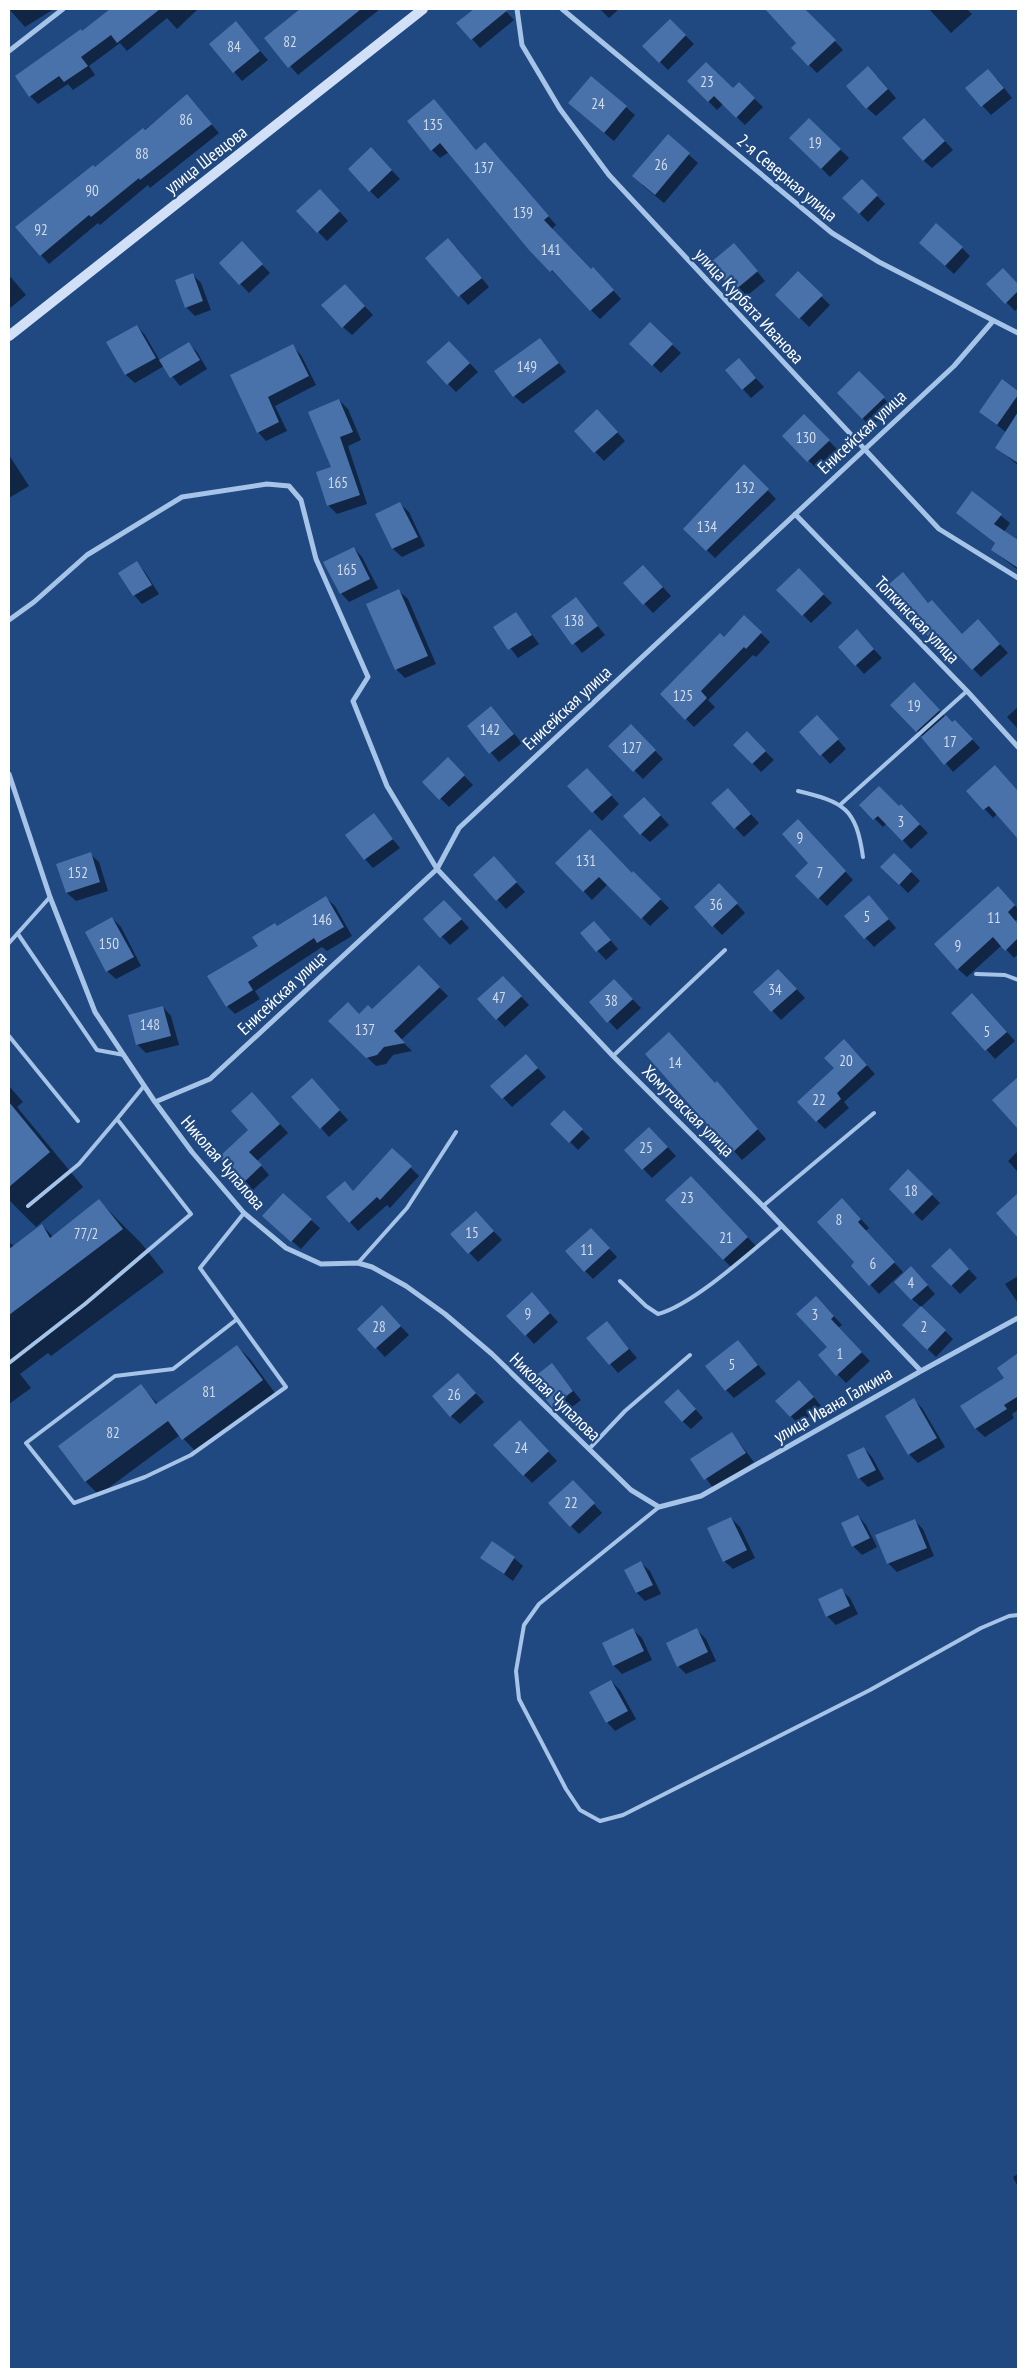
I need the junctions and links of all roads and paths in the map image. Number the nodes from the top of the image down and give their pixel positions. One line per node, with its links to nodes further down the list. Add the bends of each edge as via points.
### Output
1 (63, 9): 5 (street)
2 (423, 9): 8 (main road, улица Шевцова)
3 (517, 9): 9 (street, улица Курбата Иванова, via 522,45 560,109 609,175)
4 (562, 9): 6 (street, 2-я Северная улица, via 832,233 879,262)
5 (9, 51)
6 (993, 321): 7 (street, 2-я Северная улица); 9 (street, Енисейская улица, via 954,366)
7 (1018, 333)
8 (9, 336)
9 (863, 450): 10 (street, Енисейская улица); 11 (street, улица Курбата Иванова, via 939,529)
10 (795, 514): 13 (street, Топкинская улица); 19 (street, Енисейская улица, via 459,828)
11 (1018, 578)
12 (9, 620): 19 (street, Хомутовская улица, via 88,555 182,498 267,484 289,486 301,500 316,559 368,677 353,701 387,786)
13 (967, 691): 14 (street, Топкинская улица); 17 (lane)
14 (1018, 747)
15 (9, 774): 20 (street, Николая Чупалова)
16 (798, 791): 17 (lane)
17 (841, 804): 18 (lane, via 853,820 860,838)
18 (862, 857)
19 (437, 869): 28 (street, Хомутовская улица); 30 (street, Енисейская улица, via 210,1079)
20 (50, 897): 21 (lane); 27 (street, Николая Чупалова, via 95,1012)
21 (18, 934): 22 (lane); 27 (lane, via 97,1050)
22 (9, 943)
23 (725, 950): 28 (lane)
24 (976, 974): 25 (lane, via 1005,975)
25 (1018, 980)
26 (9, 1036): 33 (lane)
27 (124, 1055): 29 (street, Николая Чупалова)
28 (613, 1056): 36 (street, Хомутовская улица)
29 (144, 1086): 30 (street, Николая Чупалова); 32 (lane)
30 (155, 1102): 37 (street, Николая Чупалова)
31 (874, 1113): 36 (lane)
32 (117, 1119): 35 (lane, via 79,1164); 44 (lane, via 191,1214 86,1304)
33 (78, 1121)
34 (456, 1132): 39 (lane, via 406,1208)
35 (28, 1206)
36 (763, 1206): 38 (street, Хомутовская улица)
37 (244, 1213): 39 (street, Николая Чупалова, via 286,1248 321,1264); 42 (lane, via 200,1268)
38 (782, 1226): 40 (lane, via 671,1311 658,1314); 45 (street, Хомутовская улица)
39 (358, 1263): 46 (street, Николая Чупалова, via 406,1286 445,1314 492,1354)
40 (620, 1281)
41 (1018, 1318): 45 (street, улица Ивана Галкина)
42 (236, 1320): 42 (lane, via 286,1387 191,1455 145,1477 74,1503 26,1443 115,1376 174,1369)
43 (690, 1355): 46 (lane, via 625,1411)
44 (9, 1363)
45 (921, 1371): 47 (street, улица Ивана Галкина, via 701,1496)
46 (589, 1448): 47 (street, Николая Чупалова, via 631,1490)
47 (659, 1507): 48 (lane, via 539,1604 524,1625 516,1671 519,1698 566,1789 580,1810 600,1821 623,1815 854,1698 981,1628)
48 (1018, 1615)

